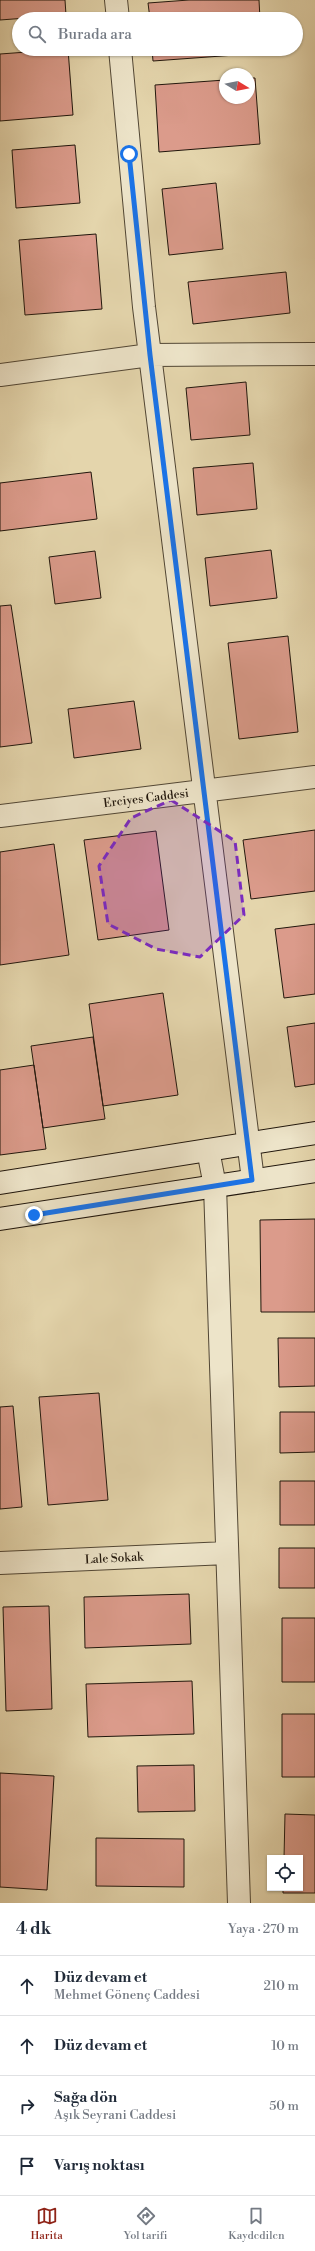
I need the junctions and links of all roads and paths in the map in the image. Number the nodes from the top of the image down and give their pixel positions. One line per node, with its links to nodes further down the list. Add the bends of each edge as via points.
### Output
1 (116, 0): 2 (street)
2 (117, 12)
3 (121, 56): 5 (street)
4 (315, 354): 5 (street)
5 (150, 355): 6 (street); 8 (street)
6 (0, 375)
7 (315, 777): 8 (street, Erciyes Caddesi)
8 (204, 791): 9 (street, Erciyes Caddesi); 11 (street)
9 (0, 816)
10 (315, 1133): 11 (street)
11 (248, 1144): 12 (street); 14 (street)
12 (208, 1150): 15 (street); 16 (street)
13 (315, 1171): 14 (street)
14 (252, 1180): 16 (street)
15 (0, 1183)
16 (215, 1186): 17 (street); 18 (street)
17 (0, 1219)
18 (227, 1553): 19 (street, Lale Sokak); 20 (street)
19 (0, 1564)
20 (239, 1903)

